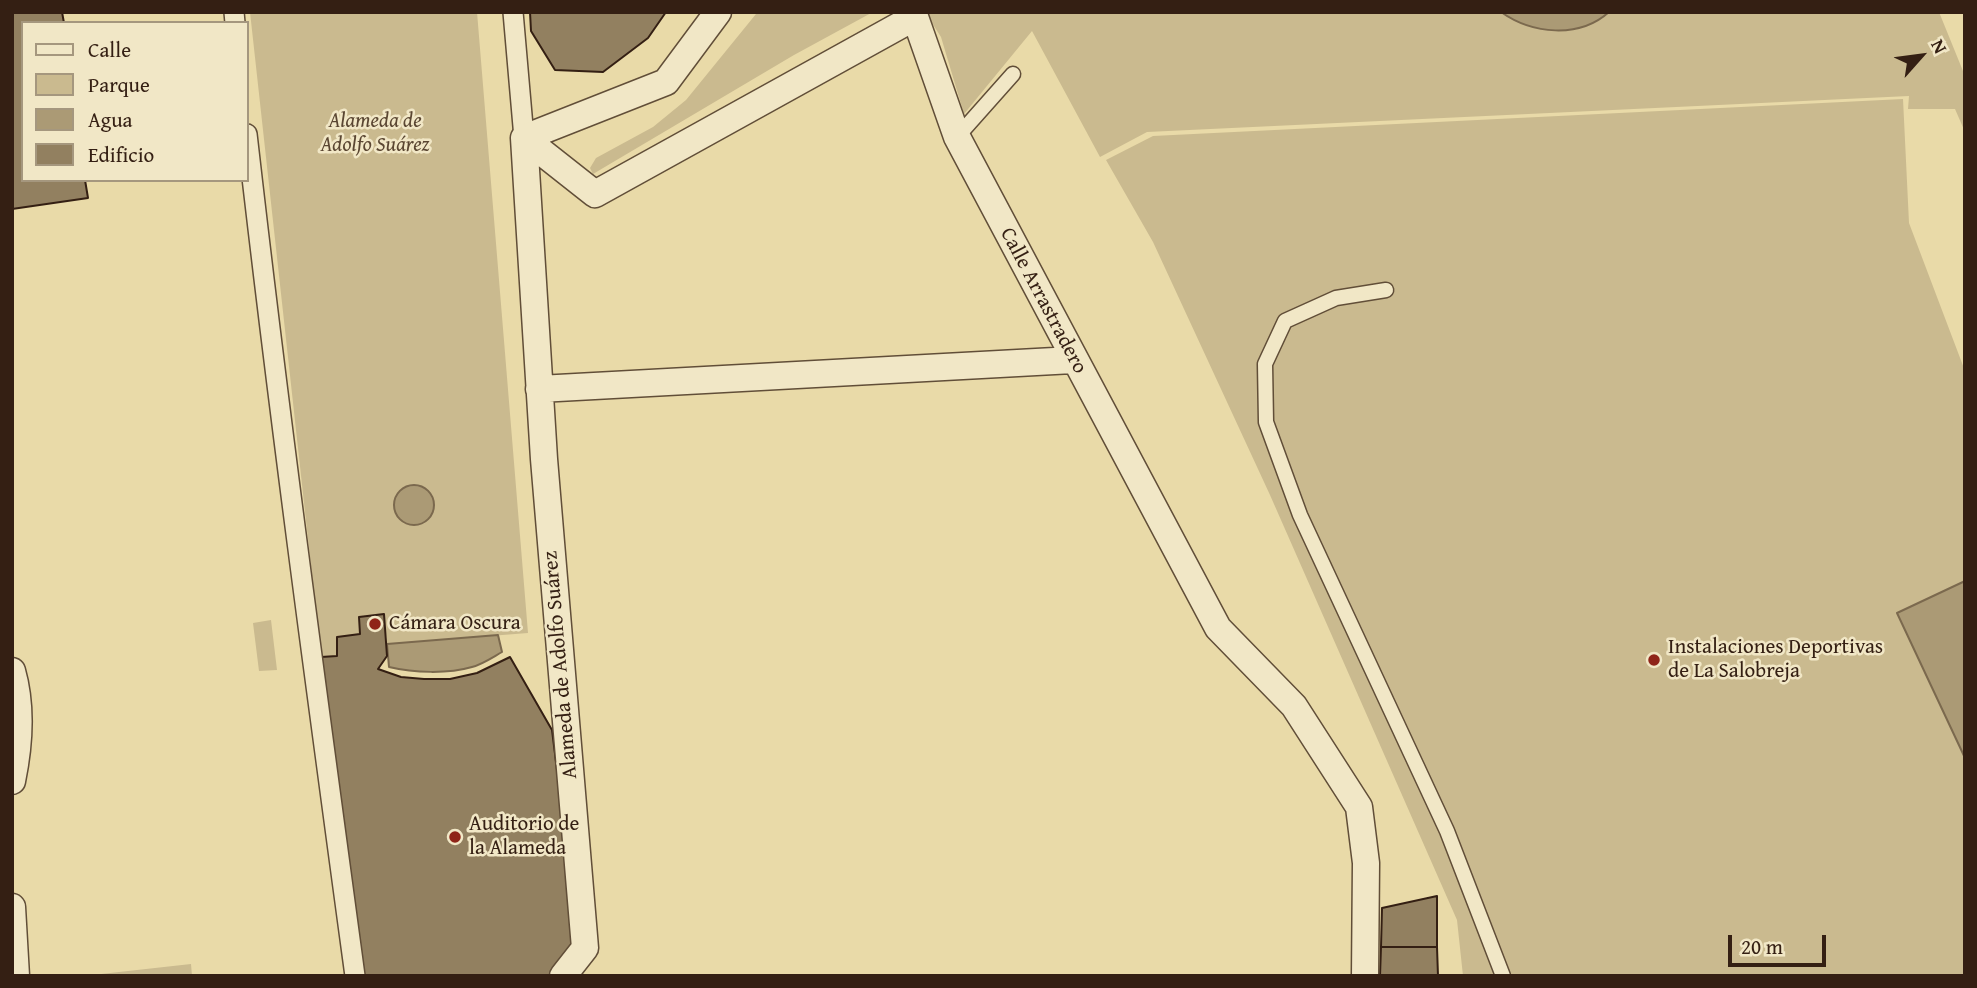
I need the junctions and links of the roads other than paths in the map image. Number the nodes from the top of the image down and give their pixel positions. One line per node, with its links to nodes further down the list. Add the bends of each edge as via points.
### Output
1 (513, 12): 5 (street, Alameda de Adolfo Suárez)
2 (718, 12): 5 (street, via 666,82)
3 (1013, 74): 4 (lane)
4 (957, 137): 5 (street, Calle Arrastradero, via 915,17 595,194); 8 (street, Calle Arrastradero)
5 (524, 138): 9 (street, Alameda de Adolfo Suárez)
6 (248, 142): 14 (street)
7 (1386, 290): 17 (lane, via 1336,298 1285,321 1265,364 1266,422 1300,515 1447,831)
8 (1073, 360): 9 (street); 16 (street, Calle Arrastradero, via 1218,628 1294,706 1359,807 1366,863)
9 (540, 389): 15 (street, Alameda de Adolfo Suárez, via 584,948)
10 (12, 671): 11 (street, via 17,756)
11 (12, 782)
12 (12, 907): 13 (street)
13 (16, 976)
14 (355, 976)
15 (563, 976)
16 (1365, 976)
17 (1503, 976)

